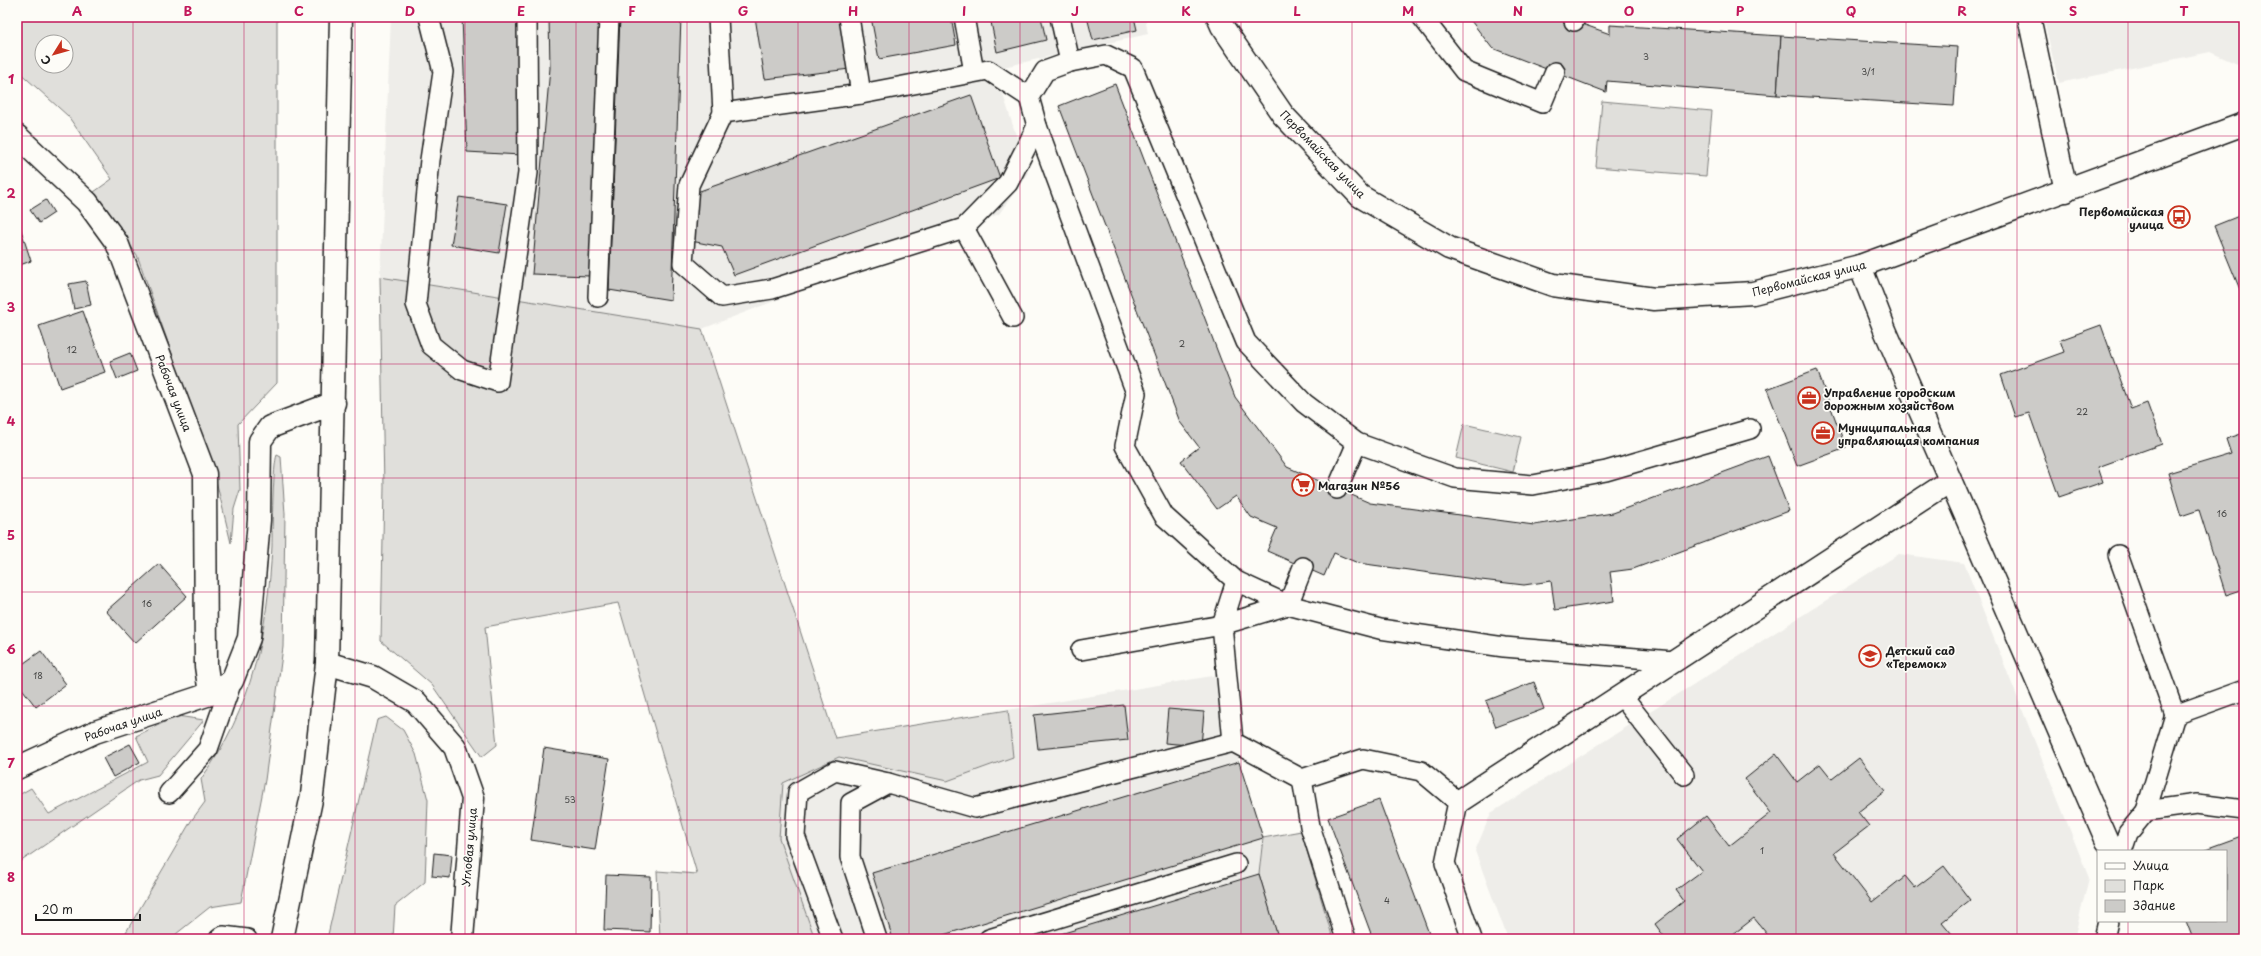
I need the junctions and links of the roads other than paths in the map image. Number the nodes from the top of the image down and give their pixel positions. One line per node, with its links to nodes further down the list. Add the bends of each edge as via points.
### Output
1 (341, 17): 26 (street)
2 (430, 17): 3 (lane, via 443,72 430,160 416,304 431,345 462,370 498,382 528,173)
3 (527, 17)
4 (609, 17): 24 (lane)
5 (718, 17): 17 (lane)
6 (849, 17): 15 (lane)
7 (964, 17): 13 (lane)
8 (1060, 17): 12 (lane)
9 (1218, 17): 23 (street, Первомайская улица, via 1283,116 1360,196 1449,248 1554,286 1654,299 1753,293)
10 (1422, 17): 14 (lane, via 1464,70 1542,103)
11 (2029, 17): 21 (street)
12 (1070, 62): 16 (lane, via 1045,71); 28 (lane, via 1106,55 1133,68 1246,342 1304,404)
13 (974, 72): 15 (lane); 16 (lane, via 988,70)
14 (1555, 72)
15 (861, 94): 17 (lane)
16 (1028, 97): 19 (lane)
17 (723, 113): 22 (lane, via 689,185 683,263 722,296 772,289)
18 (2244, 124): 21 (street, Первомайская улица)
19 (1037, 126): 22 (lane, via 1008,183); 33 (lane, via 1136,393 1125,446 1164,516)
20 (17, 136): 41 (street, Рабочая улица, via 87,202 117,242 205,474 206,666)
21 (2066, 191): 23 (street, Первомайская улица)
22 (964, 228): 25 (lane)
23 (1860, 266): 29 (street)
24 (598, 297)
25 (1013, 318)
26 (334, 403): 38 (street); 39 (street, via 270,427 260,441 259,520 249,638)
27 (1750, 429): 28 (lane, via 1606,471 1533,485 1455,478)
28 (1357, 443): 30 (lane)
29 (1950, 481): 37 (street); 53 (street, via 2108,841)
30 (1337, 489)
31 (2118, 556): 43 (lane)
32 (1303, 567): 34 (lane)
33 (1236, 581): 34 (lane); 35 (lane)
34 (1288, 605): 35 (lane); 37 (lane, via 1380,630 1504,647)
35 (1222, 625): 36 (lane); 44 (lane)
36 (1081, 650)
37 (1673, 661): 42 (street)
38 (327, 664): 59 (street, via 312,795); 60 (street, Угловая улица, via 373,677 416,702 455,747 473,798)
39 (232, 681): 41 (street, Рабочая улица); 49 (lane, via 208,749)
40 (2244, 690): 43 (lane)
41 (210, 694): 45 (street, Рабочая улица, via 95,732)
42 (1621, 695): 46 (lane); 50 (street)
43 (2175, 716): 52 (lane)
44 (1233, 742): 47 (lane); 48 (lane, via 975,808)
45 (17, 768)
46 (1684, 775)
47 (1302, 779): 50 (lane, via 1363,759 1421,771); 64 (lane, via 1310,826)
48 (888, 783): 61 (lane, via 835,771 798,792 795,836); 62 (lane, via 851,804 850,857)
49 (169, 793)
50 (1458, 802): 65 (lane, via 1445,863)
51 (2244, 810): 52 (lane, via 2197,804)
52 (2146, 812): 54 (lane, via 2128,833)
53 (2115, 850)
54 (2122, 850)
55 (1236, 864): 63 (lane)
56 (2108, 922): 66 (lane)
57 (219, 939): 58 (lane, via 223,936)
58 (247, 939)
59 (282, 939)
60 (462, 939)
61 (833, 939)
62 (878, 939)
63 (989, 939)
64 (1346, 939)
65 (1472, 939)
66 (2104, 939)

